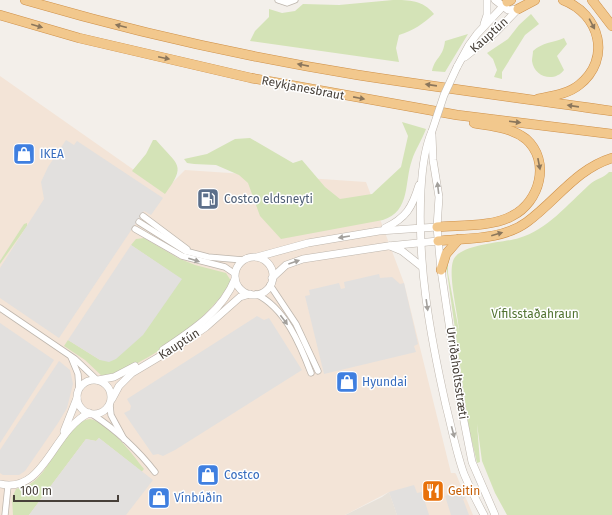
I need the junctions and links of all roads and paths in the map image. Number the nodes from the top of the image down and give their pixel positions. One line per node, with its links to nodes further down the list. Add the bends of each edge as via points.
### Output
1 (25, 0): 14 (highway, Reykjanesbraut, one-way to 1, via 301,65 148,32)
2 (278, 0): 3 (street, via 287,3)
3 (295, 0)
4 (487, 0): 12 (street, via 487,15)
5 (495, 0): 9 (street)
6 (535, 0): 9 (highway)
7 (563, 0): 14 (highway, one-way to 14, via 579,8 589,18 595,30 598,47 596,62 577,87)
8 (592, 0): 11 (highway)
9 (509, 7): 12 (street, Kauptún); 13 (street, Kauptún, via 495,33)
10 (0, 15): 15 (highway, Reykjanesbraut, one-way to 15, via 79,38 251,78)
11 (612, 26)
12 (481, 30): 13 (street, Kauptún, via 469,45)
13 (459, 65): 17 (street, Kauptún, bridge, via 444,95)
14 (533, 100): 16 (highway, Reykjanesbraut, one-way to 14)
15 (381, 102): 18 (highway, Reykjanesbraut, one-way to 18, via 457,115); 24 (highway, one-way to 24, via 405,111 509,130 525,139 538,157 540,182 528,203 516,214 494,222)
16 (612, 111)
17 (432, 131): 20 (street, Kauptún); 24 (street, Kauptún, one-way to 17, via 439,197 433,160)
18 (612, 134)
19 (612, 158): 27 (highway, one-way to 19, via 492,236 527,223 579,176)
20 (422, 171): 23 (street, Kauptún); 26 (street, via 414,198 405,215 400,221)
21 (143, 216): 31 (street)
22 (139, 222): 31 (street, via 180,249)
23 (420, 227): 24 (street); 26 (street); 29 (street, Kauptún)
24 (437, 227): 28 (street, Urriðaholtsstræti)
25 (134, 229): 36 (street, one-way to 36, via 182,256 225,267)
26 (379, 231): 32 (street, one-way to 32, via 308,243)
27 (459, 239): 28 (highway); 35 (highway, via 446,254)
28 (438, 241): 29 (street, Kauptún); 35 (street, Urriðaholtsstræti)
29 (420, 242): 30 (street, Kauptún); 34 (street, Urriðaholtsstræti)
30 (388, 246): 34 (street, via 402,251); 37 (street, Kauptún, one-way to 30, via 286,265 294,262 322,255)
31 (194, 253): 33 (street)
32 (257, 257): 33 (street); 37 (street, via 267,262 272,272)
33 (243, 260): 36 (street, Kauptún, via 236,268)
34 (421, 266): 54 (street, Urriðaholtsstræti, one-way to 54, via 435,354 451,427 464,474)
35 (441, 270): 55 (street, Urriðaholtsstræti, via 468,447 478,478)
36 (235, 276): 38 (street, via 240,289); 43 (street, Kauptún, via 227,296 219,306 185,334 130,370 114,377)
37 (271, 282): 38 (street, Kauptún, via 261,293); 41 (street, via 296,324)
38 (253, 294): 42 (street, one-way to 42, via 270,303 285,320 300,346); 46 (street, Kauptún, via 240,297 206,327 132,373 119,386)
39 (0, 308): 40 (street)
40 (70, 357): 43 (street); 44 (street, via 78,374)
41 (318, 371)
42 (311, 373)
43 (97, 380): 44 (street, Kauptún, via 88,380); 46 (street, via 110,389)
44 (79, 389): 45 (street)
45 (77, 398): 47 (street, via 83,410); 48 (street)
46 (111, 402): 47 (street, via 102,412); 49 (street, via 111,415)
47 (90, 414): 48 (street, via 77,420); 49 (street)
48 (62, 435): 52 (street, via 30,479)
49 (124, 439): 50 (street, via 144,457)
50 (155, 472)
51 (0, 484): 52 (street)
52 (8, 486): 53 (street)
53 (5, 515)
54 (484, 515)
55 (495, 515)

